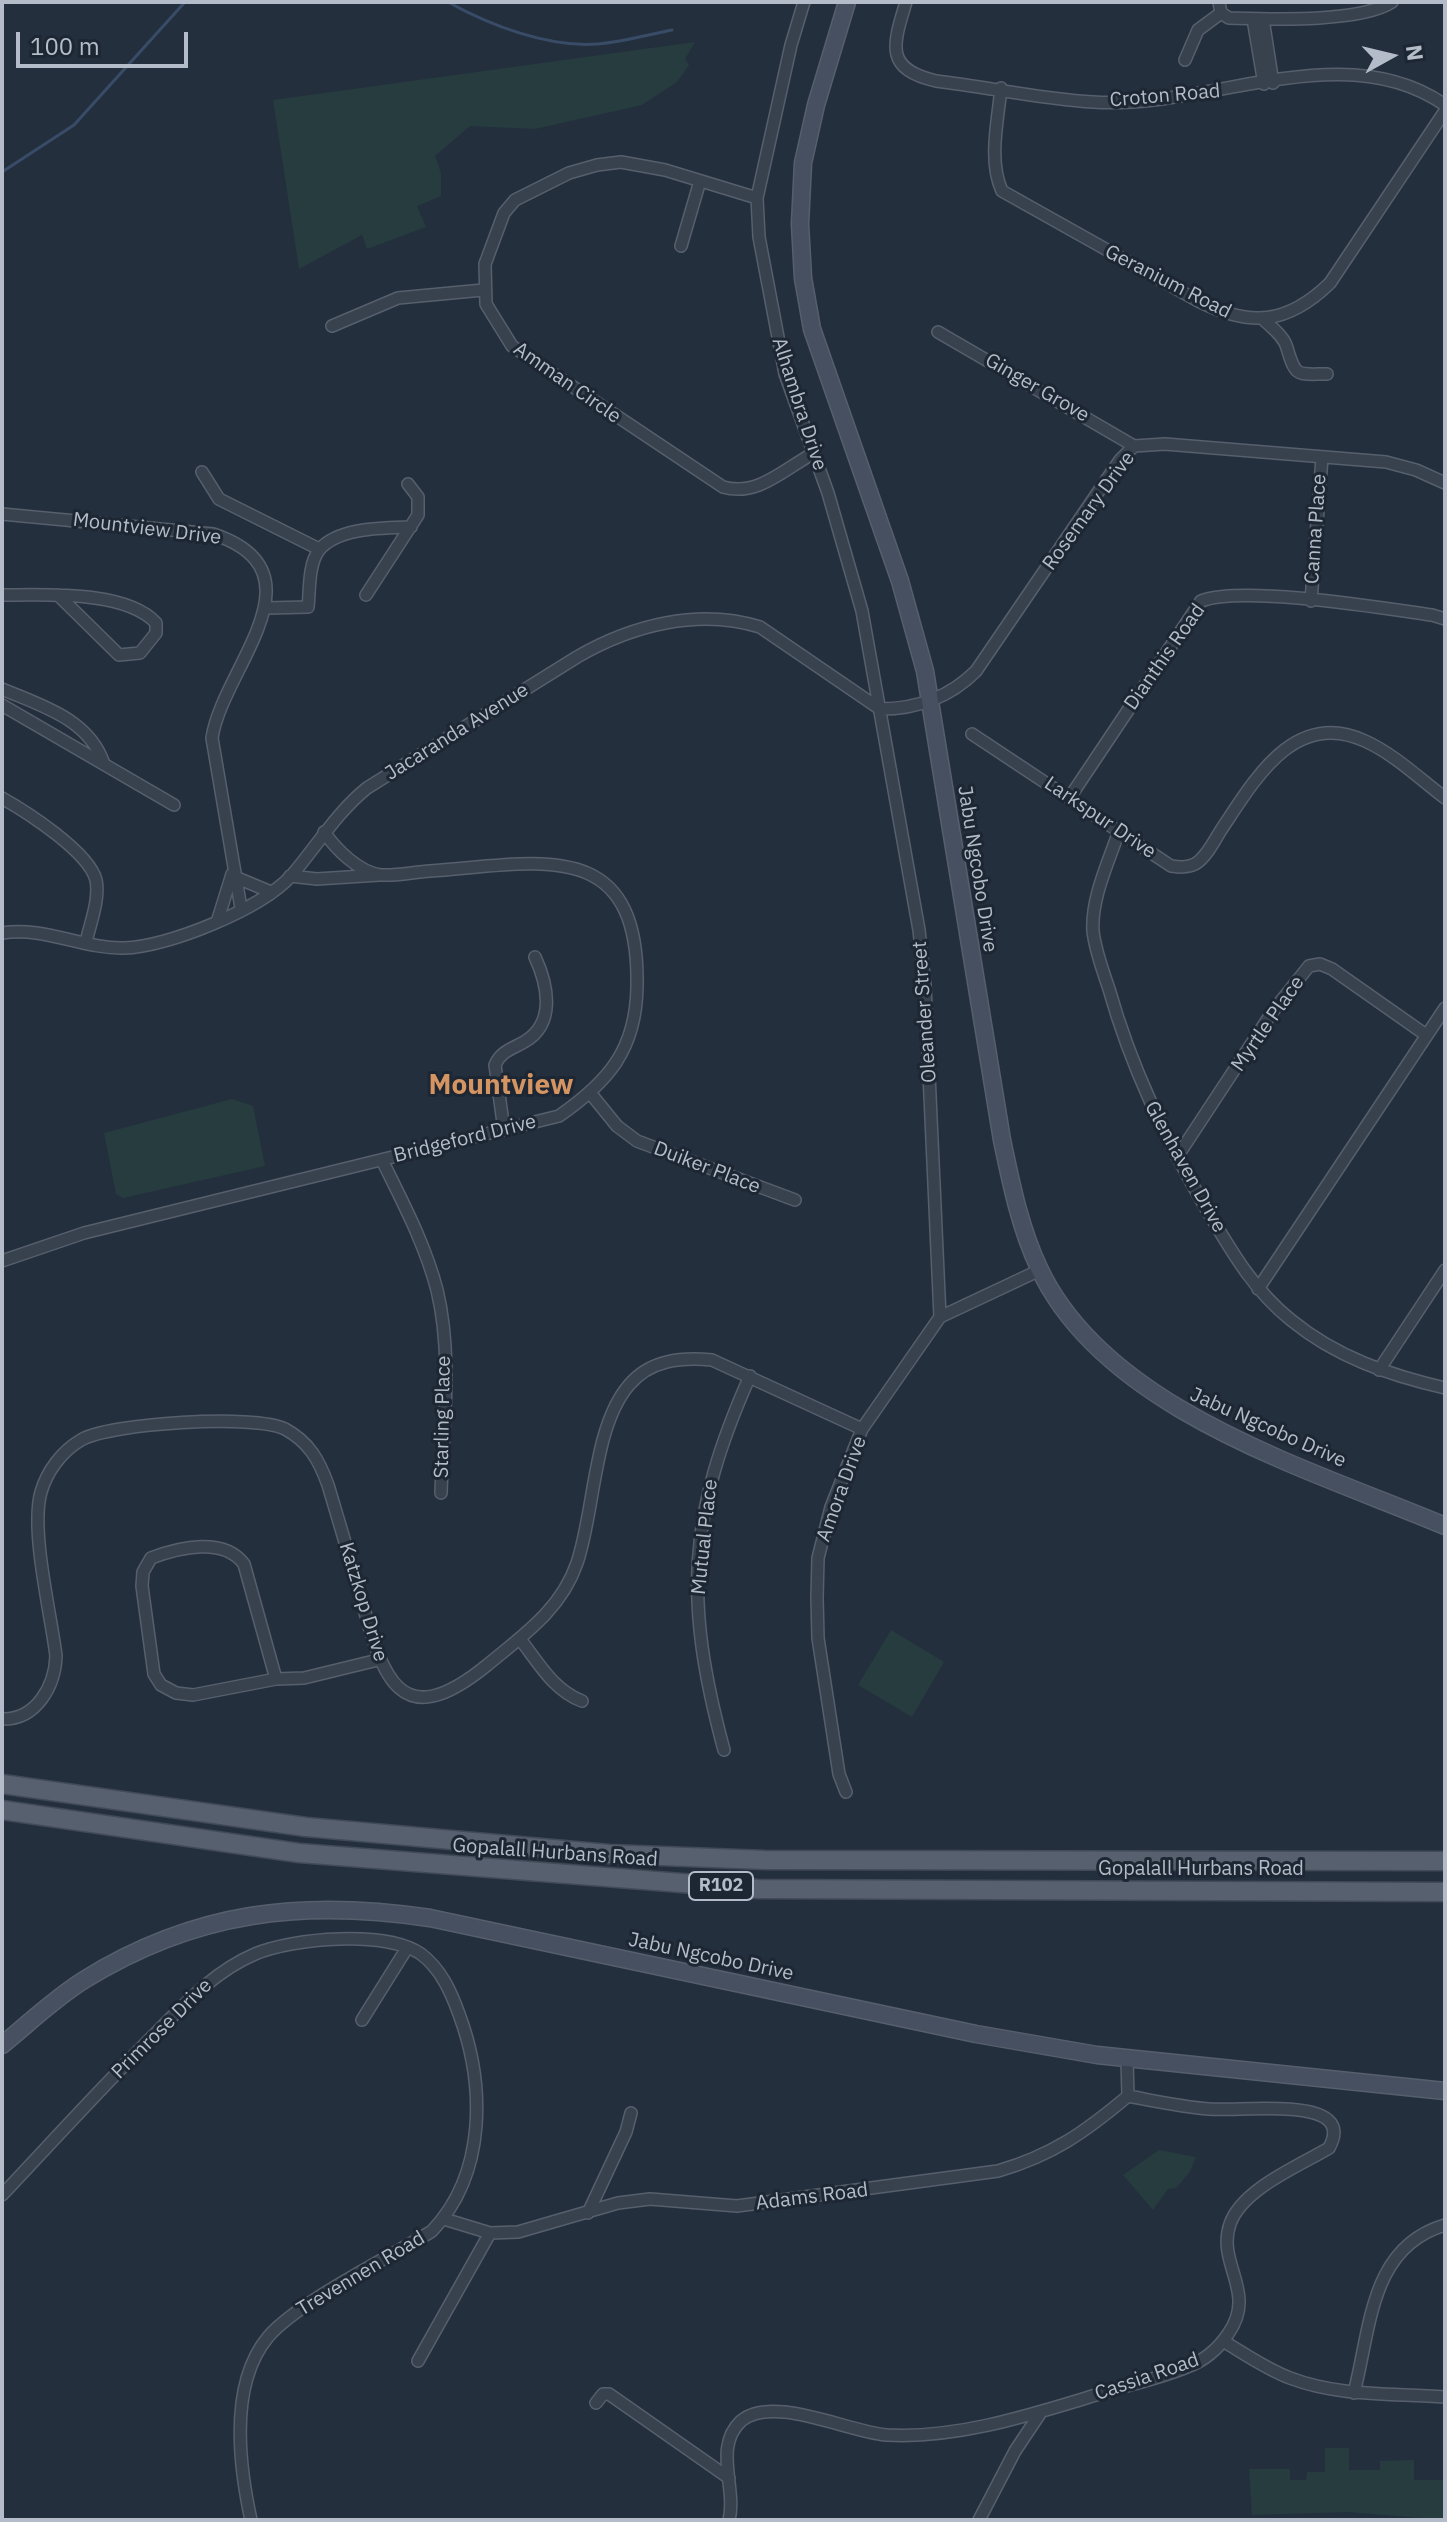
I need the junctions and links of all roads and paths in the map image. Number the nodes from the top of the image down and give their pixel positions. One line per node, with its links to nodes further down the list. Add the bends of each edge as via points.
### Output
1 (804, 2): 12 (street, Alhambra Drive)
2 (847, 2): 35 (main road, Jabu Ngcobo Drive, via 803,163 803,278 812,329 900,581)
3 (906, 2): 9 (street, Croton Road, via 897,34 901,68 936,81)
4 (1392, 2): 6 (street, via 1329,17)
5 (1220, 7): 6 (street, via 1229,18); 7 (street, via 1198,30)
6 (1258, 19): 8 (street)
7 (1185, 60)
8 (1268, 83): 9 (street, Croton Road, via 1201,96 1118,102); 10 (street, Croton Road, via 1349,72 1411,86)
9 (1001, 88): 15 (street, Geranium Road, via 995,157 1002,191 1227,315)
10 (1445, 108): 15 (street, Geranium Road, via 1330,283 1312,301)
11 (700, 181): 12 (street); 13 (street); 14 (street, via 621,162 569,173 515,200 504,213 485,264)
12 (757, 198): 20 (street, Alhambra Drive, via 770,310 785,374)
13 (681, 246)
14 (483, 290): 16 (street, via 398,298); 20 (street, Amman Circle, via 495,323 512,346 723,487 738,492 758,488)
15 (1263, 319): 18 (street, via 1287,347 1292,367 1301,374)
16 (332, 326)
17 (938, 332): 19 (street, Ginger Grove)
18 (1327, 374)
19 (1134, 446): 21 (street, Rosemary Drive); 35 (street, Rosemary Drive, via 976,671)
20 (814, 453): 37 (street, Alhambra Drive, via 862,611)
21 (1322, 458): 23 (street, Rosemary Drive, via 1386,462); 31 (street, Canna Place)
22 (202, 472): 27 (street, via 219,499)
23 (1445, 483)
24 (408, 484): 26 (street, via 420,506)
25 (2, 514): 32 (street, Mountview Drive, via 213,534 235,541 258,563)
26 (411, 527): 27 (street, via 351,533); 30 (street)
27 (319, 549): 32 (street, via 308,607)
28 (2, 595): 29 (street)
29 (58, 595): 29 (street, via 140,611 156,623 156,633 140,653 119,655)
30 (366, 595)
31 (1311, 601): 33 (street, Dianthis Road); 40 (street, Dianthis Road, via 1227,595 1201,601)
32 (267, 608): 46 (street, via 216,714 212,738)
33 (1445, 619)
34 (2, 689): 39 (street, via 69,720 93,740)
35 (931, 701): 37 (street); 63 (main road, Jabu Ngcobo Drive, via 1002,1140)
36 (2, 705): 39 (street)
37 (880, 709): 45 (street, Jacaranda Avenue, via 760,627 714,618 641,628 609,638 367,788); 66 (street, Oleander Street, via 925,985)
38 (972, 734): 40 (street, Larkspur Drive)
39 (104, 764): 43 (street)
40 (1070, 797): 44 (street, Larkspur Drive)
41 (2, 798): 53 (street, via 79,854 92,870 97,891)
42 (1445, 798): 44 (street, Larkspur Drive, via 1366,741 1324,733 1279,751 1195,864 1171,866)
43 (174, 805)
44 (1119, 831): 59 (street, Glenhaven Drive, via 1093,930 1123,1039)
45 (324, 832): 47 (street, via 352,861); 48 (street, Jacaranda Avenue)
46 (234, 873): 49 (street); 50 (street); 51 (street)
47 (380, 875): 48 (street, Bridgeford Drive); 57 (street, Bridgeford Drive, via 568,864 609,886 625,906 633,931 637,1011 619,1060)
48 (290, 876): 49 (street, Jacaranda Avenue)
49 (271, 892): 50 (street, Jacaranda Avenue)
50 (241, 908): 51 (street, Jacaranda Avenue)
51 (218, 919): 53 (street, Jacaranda Avenue, via 140,948)
52 (2, 933): 53 (street, Jacaranda Avenue)
53 (86, 942)
54 (535, 957): 58 (street, via 543,974 547,1011 533,1036 503,1052 495,1065)
55 (1445, 1008): 56 (street)
56 (1426, 1035): 59 (street, Myrtle Place, via 1332,969 1309,966 1273,1011); 65 (street)
57 (591, 1094): 58 (street, Bridgeford Drive, via 559,1116); 61 (street, Duiker Place, via 637,1141)
58 (504, 1130): 60 (street, Bridgeford Drive)
59 (1177, 1157): 65 (street, Glenhaven Drive)
60 (382, 1160): 62 (street, Bridgeford Drive, via 84,1233); 71 (street, Starling Place, via 420,1238 437,1292 446,1360)
61 (795, 1200)
62 (2, 1261)
63 (1040, 1270): 66 (street, Amora Drive); 72 (main road, Jabu Ngcobo Drive, via 1091,1340 1165,1403 1216,1430)
64 (1445, 1270): 67 (street)
65 (1258, 1289): 67 (street, Glenhaven Drive, via 1315,1338)
66 (940, 1317): 70 (street, Amora Drive)
67 (1379, 1370): 69 (street, Glenhaven Drive)
68 (750, 1376): 70 (street, Katzkop Drive); 73 (street, Katzkop Drive, via 712,1360 688,1358 660,1363 630,1383 611,1410 576,1566 545,1617); 78 (street, Mutual Place, via 712,1469 697,1577 703,1664)
69 (1445, 1388)
70 (862, 1429): 80 (street, Amora Drive, via 831,1507 818,1558 818,1638)
71 (441, 1493)
72 (1445, 1526)
73 (520, 1639): 74 (street, Katzkop Drive, via 446,1695 399,1689); 76 (street, via 555,1684)
74 (378, 1660): 75 (street, via 304,1678); 77 (street, Katzkop Drive, via 328,1485 319,1459 304,1441 259,1420 106,1430 82,1439 62,1455 40,1494 55,1676 46,1696 27,1711)
75 (276, 1679): 75 (street, via 193,1695 161,1685 154,1674 142,1586 151,1558 203,1548 225,1547 236,1553 244,1564)
76 (582, 1701)
77 (2, 1719)
78 (724, 1750)
79 (2, 1784): 82 (main road, Gopalall Hurbans Road / R102, via 306,1827 609,1854 765,1860)
80 (846, 1792)
81 (2, 1810): 83 (main road, Gopalall Hurbans Road / R102, via 299,1853 758,1889)
82 (1445, 1861)
83 (1445, 1892)
84 (364, 1940): 85 (street, Trevennen Road); 92 (street, Primrose Drive, via 299,1943 225,1968)
85 (407, 1948): 86 (street); 94 (street, Trevennen Road, via 432,1964 450,1989 475,2063 477,2126 470,2161)
86 (362, 2020)
87 (2, 2045): 88 (main road, Jabu Ngcobo Drive, via 82,1981 142,1949 203,1925 268,1911 317,1908 430,1918 976,2034)
88 (1127, 2060): 89 (main road, Jabu Ngcobo Drive); 90 (street)
89 (1445, 2091)
90 (1128, 2096): 93 (street, Adams Road, via 1070,2143 998,2171 737,2206 650,2199); 97 (street, Cassia Road, via 1210,2109 1303,2111 1328,2120 1333,2129 1335,2139 1329,2148 1265,2185 1230,2223 1228,2252 1242,2303)
91 (631, 2113): 93 (street)
92 (2, 2195)
93 (588, 2213): 96 (street, Adams Road, via 518,2232)
94 (444, 2219): 96 (street, Adams Road); 104 (street, Trevennen Road, via 288,2319 260,2349 243,2410 242,2457)
95 (1445, 2225): 99 (street, via 1416,2236 1393,2258 1380,2288)
96 (490, 2233): 98 (street)
97 (1223, 2341): 99 (street, via 1288,2377); 102 (street, Cassia Road, via 1188,2367)
98 (418, 2361)
99 (1354, 2393): 100 (street)
100 (1445, 2397)
101 (596, 2403): 103 (street, via 609,2394)
102 (1041, 2412): 103 (street, Cassia Road, via 921,2435 866,2432 780,2411 759,2412 743,2420 731,2437); 106 (street)
103 (729, 2478): 105 (street, Cassia Road)
104 (251, 2520)
105 (730, 2520)
106 (979, 2520)

